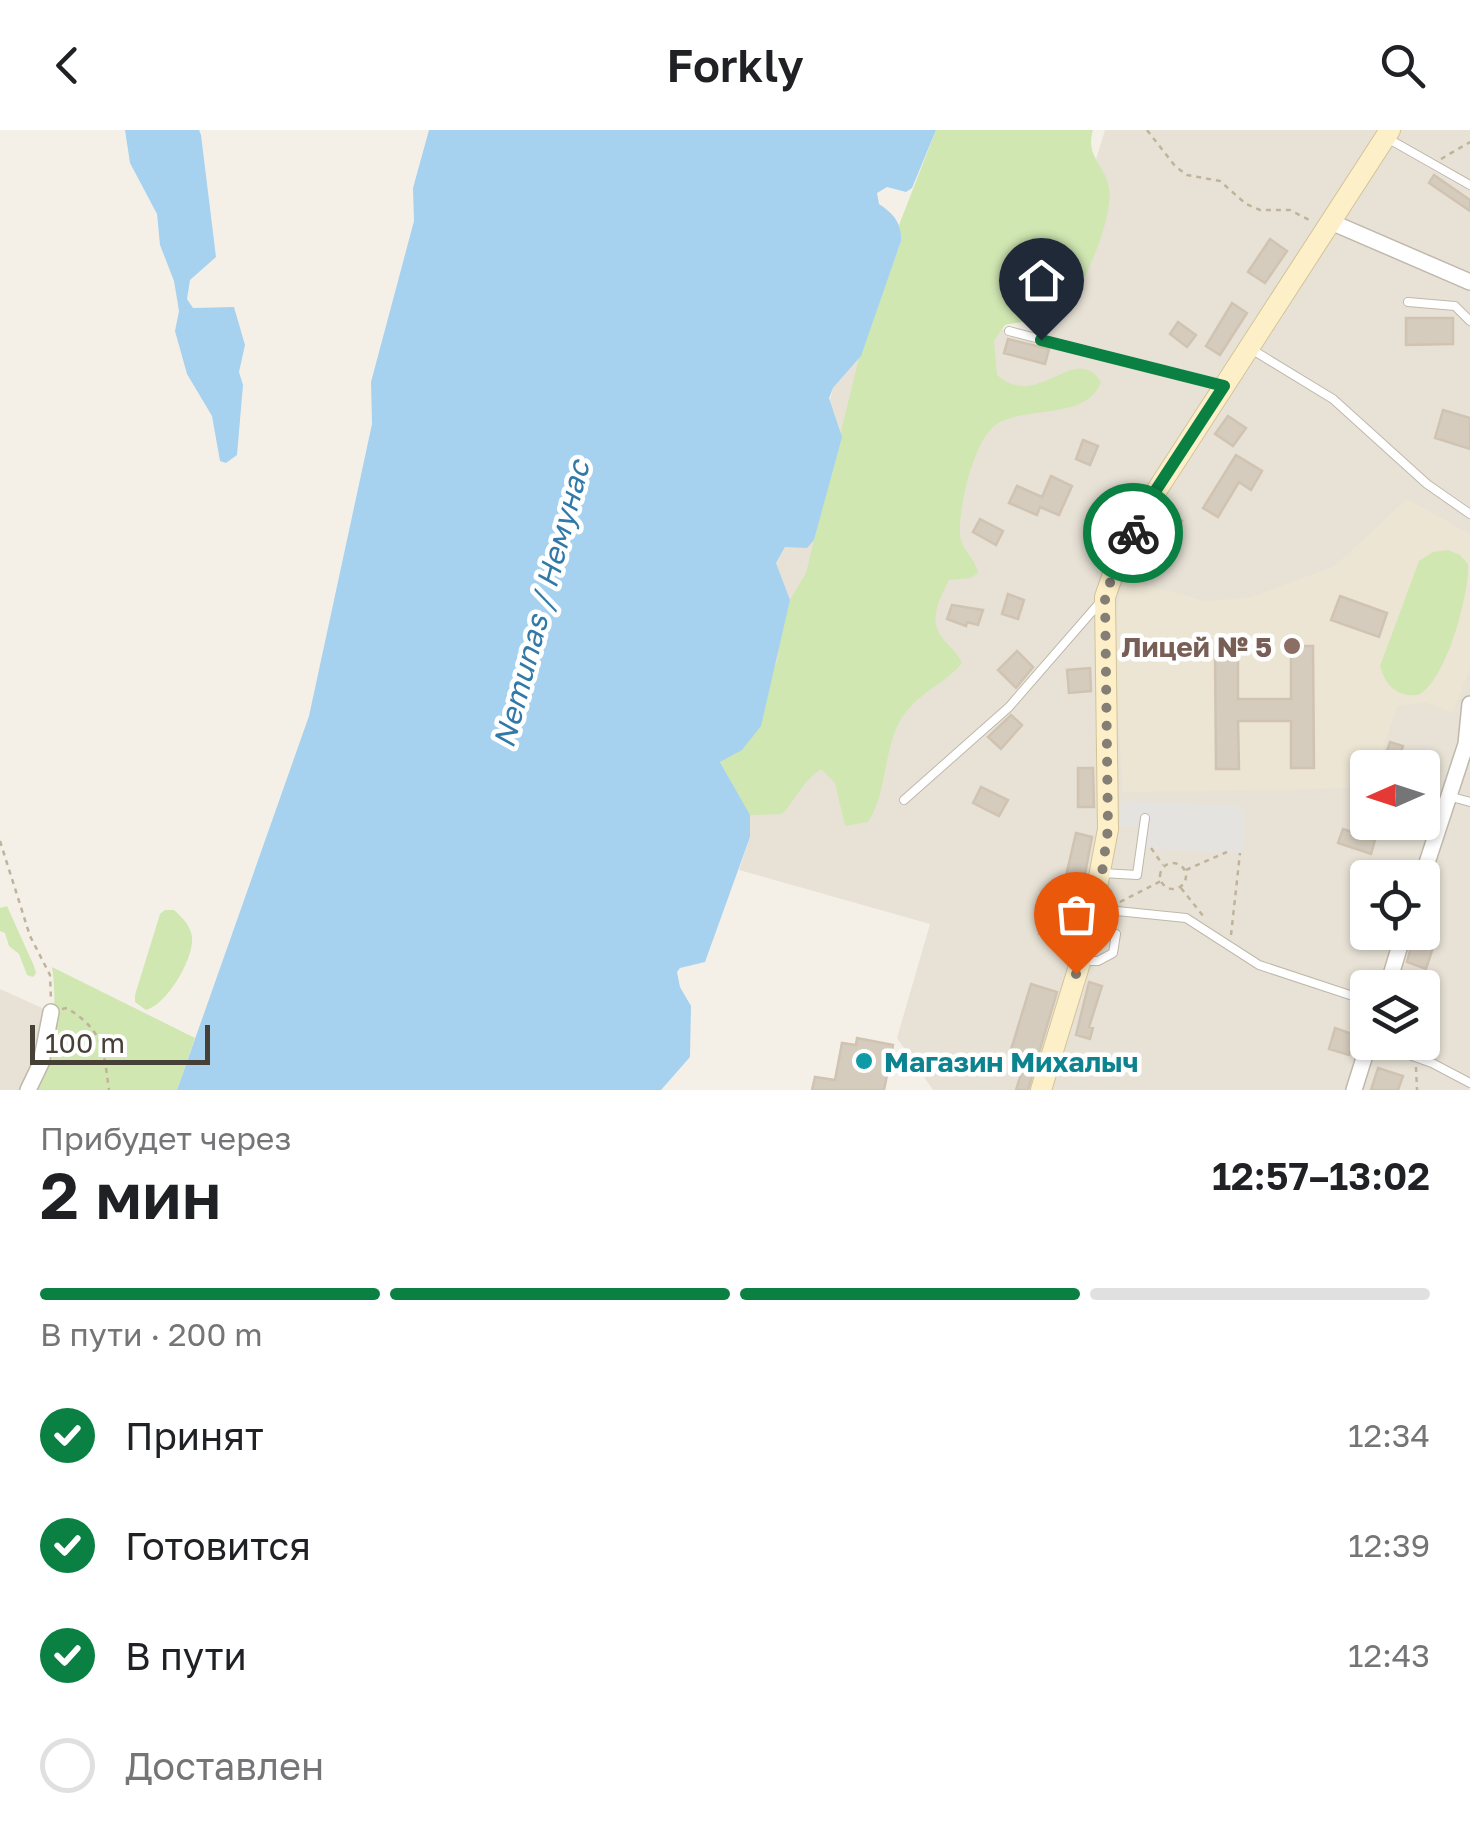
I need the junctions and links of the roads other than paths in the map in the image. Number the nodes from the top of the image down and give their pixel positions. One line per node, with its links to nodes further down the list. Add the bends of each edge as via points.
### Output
1 (1388, 134): 2 (lane); 3 (main road)
2 (1470, 184)
3 (1328, 226): 4 (street); 8 (main road)
4 (1470, 282)
5 (1408, 302): 6 (lane, via 1455,306)
6 (1470, 321)
7 (1008, 331): 9 (lane)
8 (1250, 348): 9 (main road); 10 (lane, via 1332,399)
9 (1224, 386): 11 (main road, via 1154,493)
10 (1470, 514)
11 (1105, 597): 14 (lane, via 1010,707); 18 (main road, via 1108,829)
12 (1470, 704): 13 (street, via 1466,744)
13 (1448, 796): 15 (lane); 17 (street)
14 (904, 800)
15 (1470, 802)
16 (1145, 818): 18 (lane, via 1137,875)
17 (1428, 860)
18 (1102, 873): 19 (main road)
19 (1100, 910): 21 (main road); 22 (lane, via 1186,918 1259,964)
20 (1116, 934): 21 (lane, via 1108,957)
21 (1080, 962): 28 (main road)
22 (1350, 995)
23 (51, 1012): 27 (street, via 41,1064)
24 (1365, 1060): 29 (street)
25 (1421, 1060): 26 (lane)
26 (1470, 1083)
27 (28, 1090)
28 (1041, 1090)
29 (1354, 1090)

